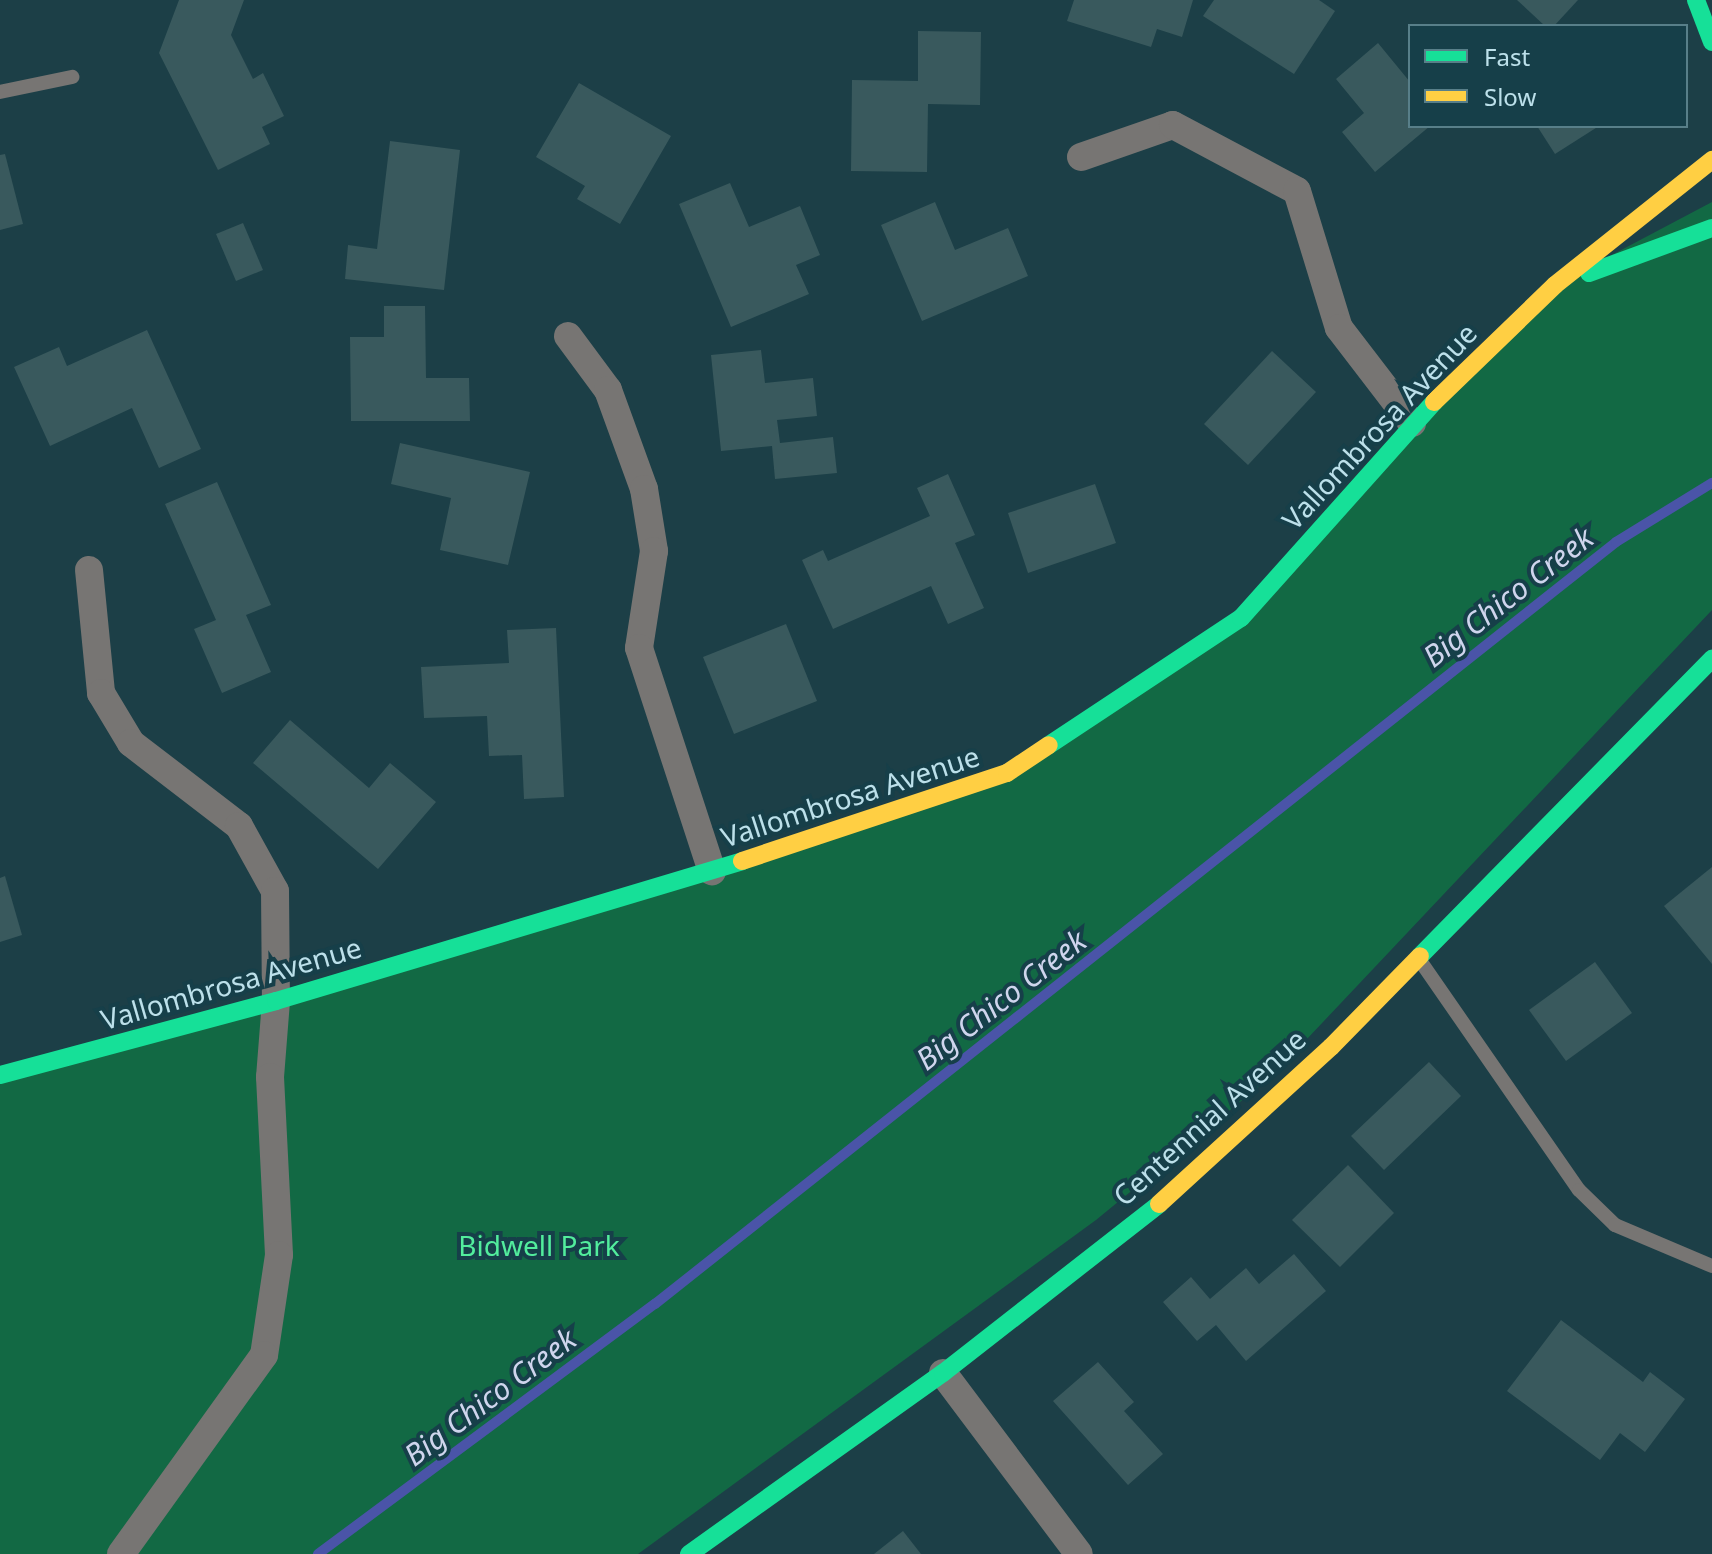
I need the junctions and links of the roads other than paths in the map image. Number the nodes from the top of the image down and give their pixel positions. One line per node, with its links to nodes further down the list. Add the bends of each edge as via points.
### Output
1 (1696, 0): 2 (street)
2 (1712, 42)
3 (72, 77): 4 (lane)
4 (0, 92)
5 (1081, 157): 10 (street, via 1173,125 1297,191 1339,328)
6 (1712, 160): 8 (street, Vallombrosa Avenue)
7 (1712, 228): 8 (street, Vallombrosa Avenue)
8 (1555, 285): 10 (street, Vallombrosa Avenue)
9 (568, 336): 13 (street, via 608,390 644,489 654,551 639,648)
10 (1412, 423): 13 (street, Vallombrosa Avenue, via 1241,618 1007,773)
11 (89, 570): 15 (street, via 101,693 131,743 239,826 275,891)
12 (1712, 659): 14 (street, Centennial Avenue)
13 (712, 871): 15 (street, Vallombrosa Avenue)
14 (1418, 958): 17 (lane, via 1579,1190 1615,1225); 18 (street, Centennial Avenue, via 1185,1183)
15 (276, 1001): 16 (street, Vallombrosa Avenue); 19 (street, via 270,1077 279,1255 264,1355)
16 (0, 1075)
17 (1712, 1266)
18 (943, 1373): 20 (street, Centennial Avenue); 21 (street)
19 (121, 1554)
20 (689, 1554)
21 (1079, 1554)

